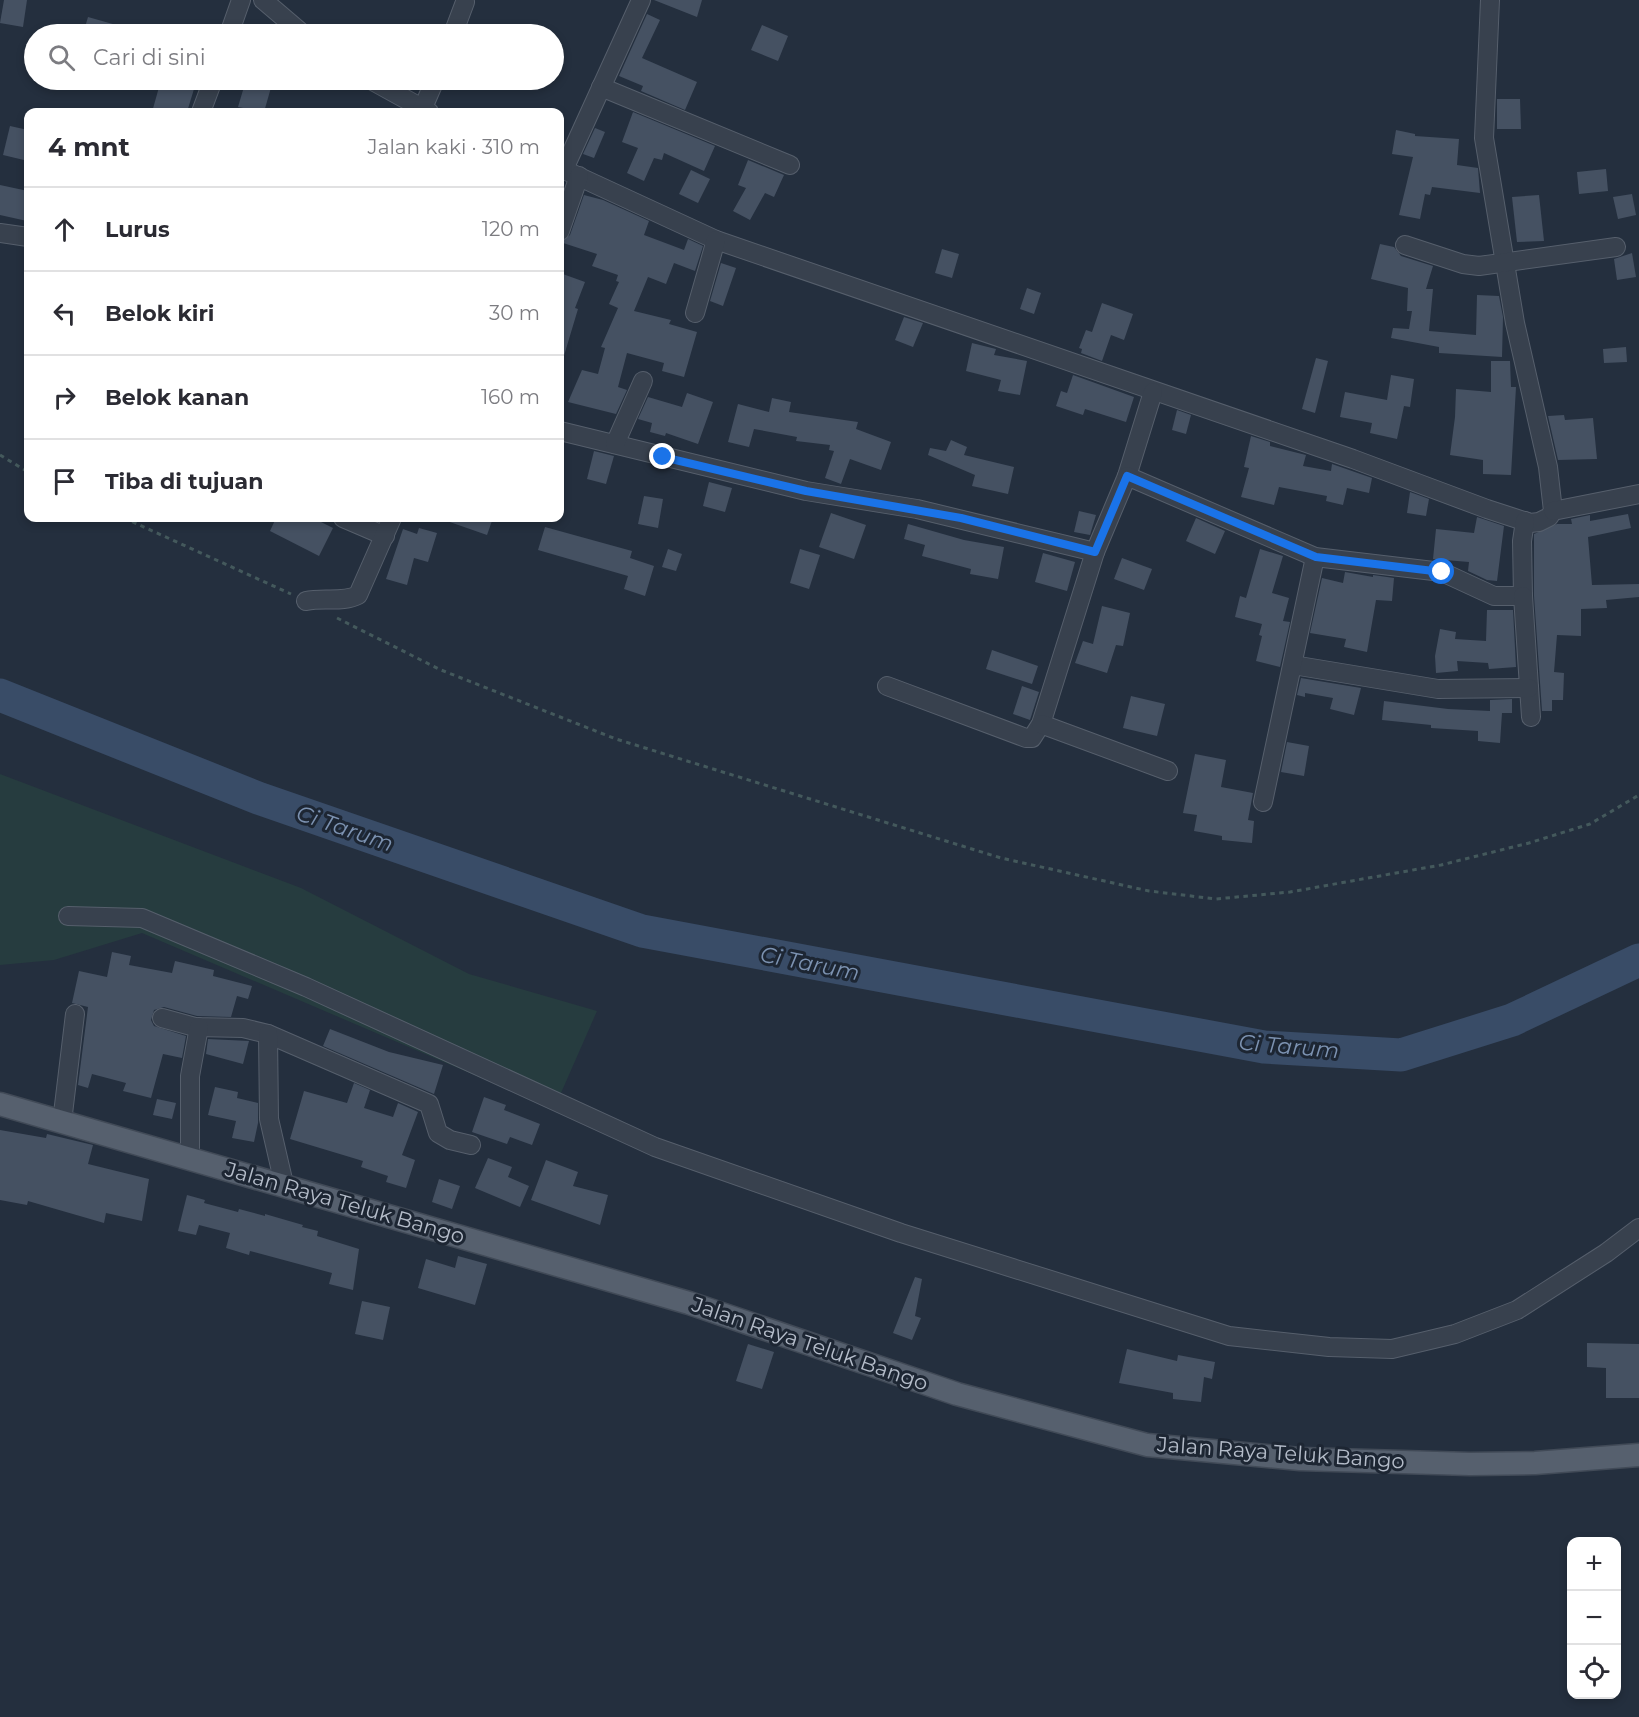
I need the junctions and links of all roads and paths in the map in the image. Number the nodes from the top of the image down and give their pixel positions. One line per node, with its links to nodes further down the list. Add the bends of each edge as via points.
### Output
1 (241, 0): 6 (street)
2 (263, 0): 7 (street)
3 (641, 0): 9 (street)
4 (1490, 0): 24 (street, via 1484,138)
5 (465, 2): 8 (street)
6 (233, 24)
7 (291, 24)
8 (457, 24)
9 (601, 87): 16 (street); 17 (street)
10 (209, 90): 13 (street)
11 (388, 90): 14 (street)
12 (432, 90): 15 (street)
13 (202, 108)
14 (420, 108)
15 (426, 108)
16 (790, 165)
17 (567, 171): 18 (street); 21 (street)
18 (564, 197)
19 (0, 233): 20 (street)
20 (24, 236)
21 (716, 240): 25 (street); 27 (street)
22 (1405, 245): 24 (street, via 1470,266)
23 (1616, 247): 24 (street)
24 (1505, 262): 34 (street, via 1548,467)
25 (695, 313)
26 (643, 381): 29 (street)
27 (1153, 392): 32 (street); 35 (street)
28 (564, 432): 29 (street)
29 (615, 444): 40 (street, via 806,491 961,518)
30 (0, 455): 31 (path)
31 (24, 470)
32 (1127, 476): 40 (street); 41 (street)
33 (1639, 494): 34 (street)
34 (1553, 511): 35 (street, via 1544,520)
35 (1525, 521): 42 (street)
36 (133, 522): 43 (path)
37 (352, 522): 39 (street)
38 (390, 522): 39 (street)
39 (385, 536): 43 (street, via 358,595 351,599 320,597)
40 (1095, 552): 48 (street)
41 (1316, 557): 42 (street, via 1442,572 1494,596); 44 (street)
42 (1523, 596): 46 (street)
43 (306, 601): 50 (path, via 441,670 616,739 1001,858 1149,891 1227,898 1290,892 1441,865 1590,824)
44 (1293, 665): 46 (street, via 1438,689); 51 (street)
45 (887, 687): 48 (street, via 1026,738 1035,736)
46 (1529, 688): 47 (street)
47 (1531, 717)
48 (1041, 724): 49 (street)
49 (1168, 771)
50 (1639, 795)
51 (1263, 802)
52 (68, 916): 62 (street, via 142,918 306,987 655,1148 901,1233 1229,1336 1329,1347 1392,1349 1455,1334 1517,1311)
53 (75, 1014): 58 (street)
54 (162, 1018): 55 (street)
55 (199, 1027): 56 (street, via 243,1028); 60 (street, via 190,1076)
56 (268, 1034): 59 (street, via 429,1104 438,1133); 61 (street, via 270,1119)
57 (0, 1104): 58 (main road, Jalan Raya Teluk Bango)
58 (62, 1122): 60 (main road, Jalan Raya Teluk Bango)
59 (471, 1145)
60 (190, 1159): 61 (main road, Jalan Raya Teluk Bango)
61 (284, 1184): 63 (main road, Jalan Raya Teluk Bango, via 689,1303 957,1394 1147,1445 1300,1459 1470,1464)
62 (1639, 1228)
63 (1639, 1455)

